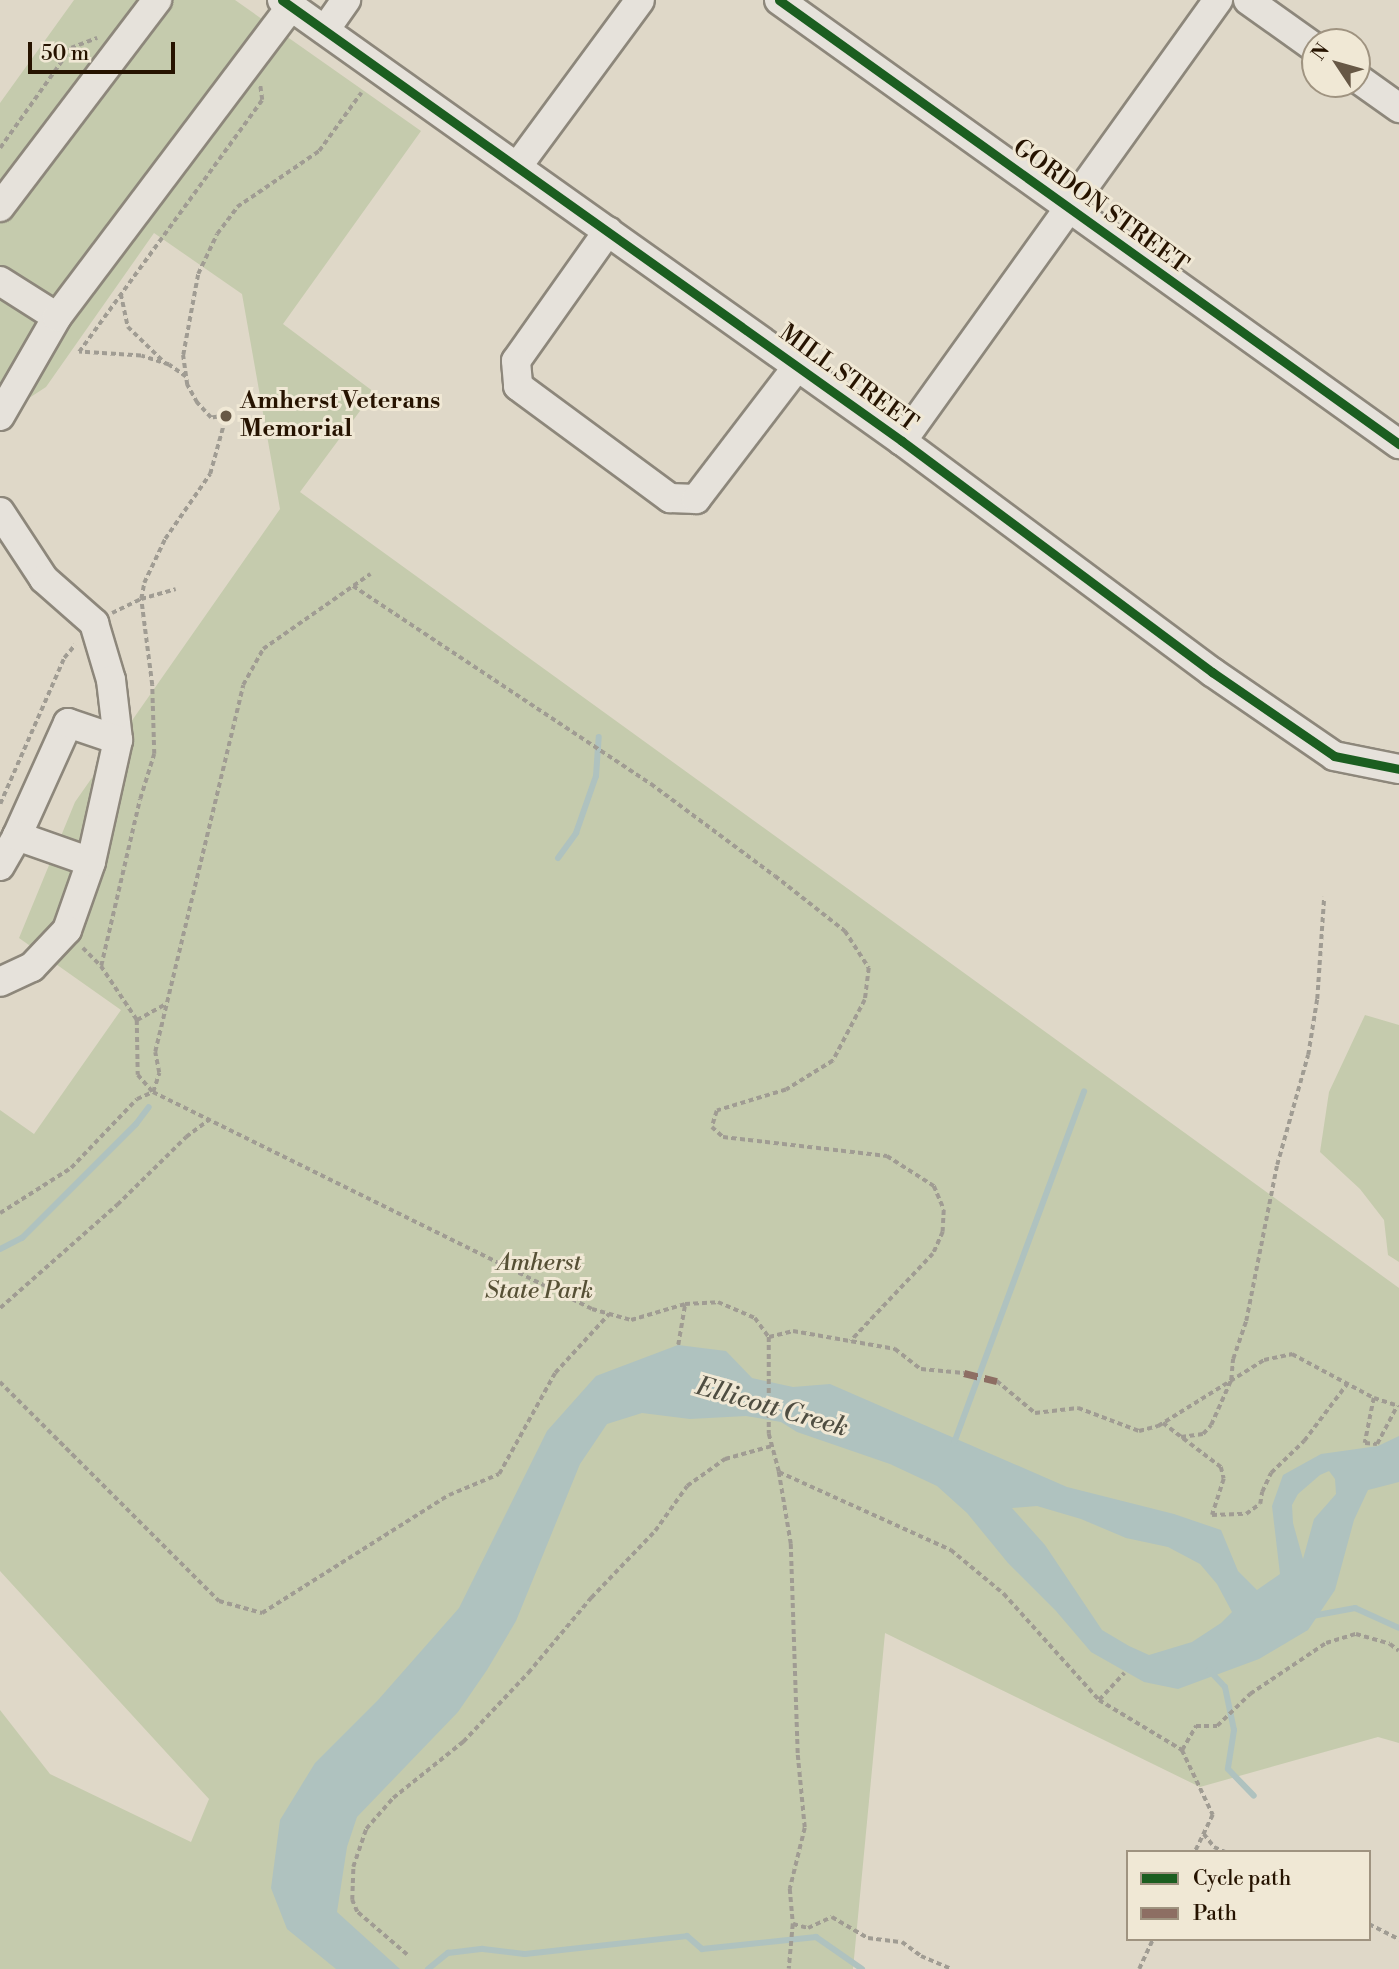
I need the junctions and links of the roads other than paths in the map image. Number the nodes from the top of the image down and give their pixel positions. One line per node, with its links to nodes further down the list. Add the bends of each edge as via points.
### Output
1 (157, 0): 13 (street)
2 (346, 0): 8 (street)
3 (640, 0): 12 (street)
4 (779, 0): 14 (street, GORDON STREET)
5 (1218, 0): 14 (street)
6 (1248, 0): 9 (street)
7 (286, 3): 8 (street, MILL STREET); 17 (street)
8 (325, 30): 12 (street, MILL STREET)
9 (1301, 38)
10 (1371, 88): 11 (street)
11 (1399, 108)
12 (517, 167): 15 (street, MILL STREET)
13 (0, 207)
14 (1068, 207): 20 (street); 21 (street, GORDON STREET)
15 (608, 231): 18 (street, MILL STREET); 18 (street, via 516,361 517,386 670,498 696,499)
16 (0, 281): 17 (street)
17 (57, 317): 19 (street)
18 (797, 367): 20 (street, MILL STREET)
19 (0, 416)
20 (902, 441): 24 (street, MILL STREET, via 1212,672 1334,756)
21 (1399, 444)
22 (0, 512): 23 (street, via 44,579 94,623 111,680)
23 (118, 740): 25 (street, via 68,723); 26 (street)
24 (1398, 767)
25 (17, 836): 26 (street); 27 (street)
26 (92, 862): 28 (street, via 67,930 32,967)
27 (0, 866)
28 (0, 982)

